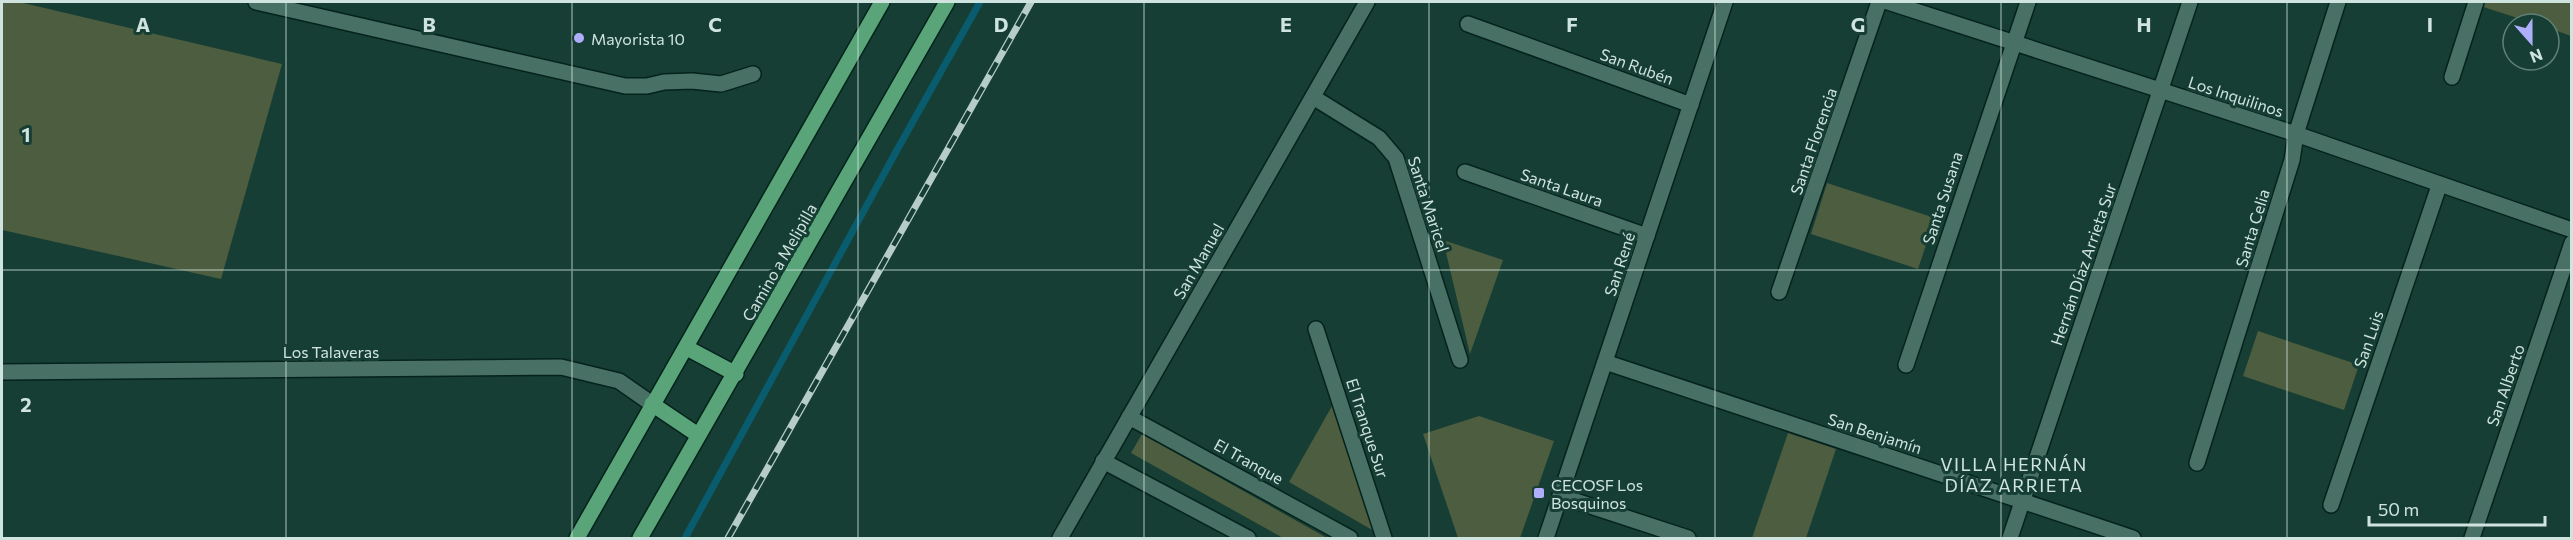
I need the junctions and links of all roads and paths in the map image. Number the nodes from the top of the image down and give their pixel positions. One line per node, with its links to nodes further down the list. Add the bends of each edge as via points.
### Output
1 (256, 2): 14 (street, via 625,86 692,81 721,84)
2 (882, 2): 27 (main road)
3 (947, 2): 32 (main road, Camino a Melipilla)
4 (1367, 2): 17 (street, San Manuel)
5 (1725, 2): 18 (street, San René)
6 (1879, 2): 25 (street, Santa Florencia)
7 (2028, 2): 13 (street, Santa Susana)
8 (2190, 2): 16 (street, Hernán Díaz Arrieta Sur)
9 (2338, 2): 19 (street, Santa Celia)
10 (2476, 2): 15 (street)
11 (1896, 3): 13 (street, Los Inquilinos)
12 (1468, 24): 18 (street, San Rubén)
13 (2013, 43): 16 (street, Los Inquilinos); 30 (street, Santa Susana)
14 (753, 74)
15 (2452, 77)
16 (2160, 90): 19 (street, Los Inquilinos); 39 (street, Hernán Díaz Arrieta Sur)
17 (1313, 97): 28 (street, Santa Maricel, via 1379,138 1396,158); 34 (street, San Manuel)
18 (1691, 105): 23 (street, San René)
19 (2296, 134): 21 (street, Los Inquilinos); 37 (street, Santa Celia, via 2292,160)
20 (1465, 172): 23 (street, Santa Laura)
21 (2439, 186): 22 (street, Los Inquilinos); 40 (street, San Luis)
22 (2571, 230)
23 (1647, 236): 29 (street, San René)
24 (2571, 243): 51 (street, San Alberto)
25 (1779, 292)
26 (1317, 329): 46 (street, El Tranque Sur)
27 (687, 348): 32 (main road); 33 (main road)
28 (1460, 360)
29 (1605, 362): 38 (street, San René); 39 (street, San Benjamín)
30 (1906, 365)
31 (2, 372): 33 (street, Los Talaveras, via 561,367 619,381)
32 (736, 374): 35 (main road, Camino a Melipilla)
33 (651, 405): 35 (main road); 42 (main road)
34 (1129, 417): 36 (street, San Manuel); 45 (street, El Tranque)
35 (698, 435): 43 (main road, Camino a Melipilla)
36 (1103, 461): 41 (street); 44 (street, San Manuel)
37 (2197, 463)
38 (1560, 496): 47 (street, San René); 48 (street)
39 (2022, 501): 49 (street, Hernán Díaz Arrieta Sur); 50 (street, San Benjamín)
40 (2331, 505)
41 (1239, 536)
42 (577, 538)
43 (640, 538)
44 (1060, 538)
45 (1350, 538)
46 (1384, 538)
47 (1546, 538)
48 (1688, 538)
49 (2010, 538)
50 (2133, 538)
51 (2472, 538)

